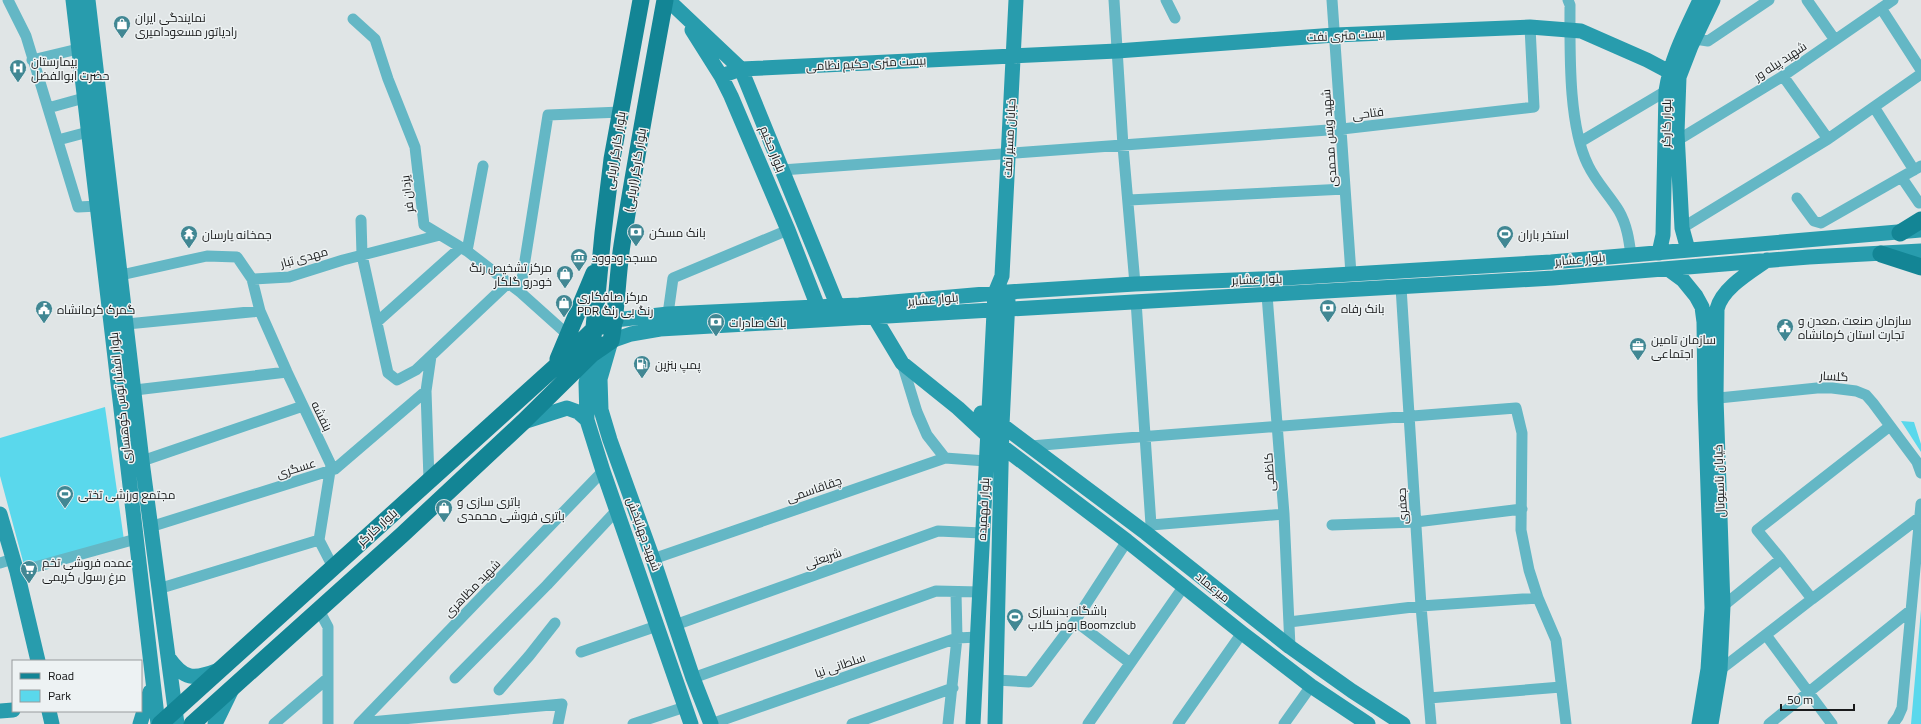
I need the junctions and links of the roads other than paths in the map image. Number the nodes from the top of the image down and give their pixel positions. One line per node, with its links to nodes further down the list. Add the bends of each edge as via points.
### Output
1 (8, 0): 28 (street, via 26,36)
2 (73, 0): 25 (street, بلوار افشار توس کوهساری)
3 (88, 0): 78 (street, بلوار افشار توس کوهساری)
4 (641, 0): 39 (main road, بلوار کارگر اربابی)
5 (667, 0): 17 (street, بلوار حکیم); 49 (main road, بلوار کارگر (اربابی))
6 (1016, 0): 27 (street, خیابان مسیر نفت)
7 (1114, 0): 26 (street)
8 (1166, 0): 18 (street)
9 (1332, 0): 22 (street, شهید ویس محمدی)
10 (1700, 0): 32 (street, بلوار کارگر, via 1680,40)
11 (1713, 0): 23 (street, بلوار کارگر)
12 (1769, 0): 23 (street, via 1708,40)
13 (1807, 0): 24 (street)
14 (1893, 0): 16 (street, شهید پیله ور)
15 (1572, 2): 21 (street)
16 (1881, 8): 24 (street, شهید پیله ور); 30 (street)
17 (680, 11): 29 (street, بلوار حکیم); 33 (street, بلوار حکیم)
18 (1175, 18)
19 (353, 20): 65 (street, یزدان فر, via 375,39 415,147 424,225)
20 (1530, 27): 21 (street, بیست متری نفت); 22 (street, بیست متری نفت); 40 (street, فتاحی, via 1534,107)
21 (1570, 30): 32 (street, بیست متری نفت, via 1581,31 1632,53); 45 (street, via 1572,93)
22 (1335, 35): 26 (street, بیست متری نفت); 40 (street, شهید ویس محمدی)
23 (1695, 39): 32 (street, بلوار کارگر)
24 (1835, 40): 34 (street, شهید پیله ور)
25 (78, 49): 28 (street); 36 (street, بلوار افشار توس کوهساری)
26 (1117, 51): 27 (street, بیست متری نفت); 46 (street)
27 (1013, 56): 29 (street, بیست متری حکیم نظامی); 47 (street, خیابان مسیر نفت)
28 (32, 60): 38 (street)
29 (741, 69): 33 (street, بیست متری حکیم نظامی); 52 (street, بلوار حکیم)
30 (1921, 70)
31 (1921, 74): 37 (street)
32 (1674, 75): 35 (street, بلوار کارگر); 44 (street, بلوار کارگر)
33 (721, 76): 62 (street, بلوار حکیم)
34 (1783, 76): 42 (street); 44 (street, شهید پیله ور)
35 (1666, 91): 45 (street); 69 (street, بلوار کارگر, via 1663,235)
36 (84, 98): 38 (street); 41 (street, بلوار افشار توس کوهساری)
37 (1874, 107): 42 (street); 51 (street)
38 (48, 108): 43 (street)
39 (621, 112): 48 (main road, بلوار کارگر اربابی); 83 (street, via 548,116)
40 (1342, 129): 46 (street, فتاحی); 54 (street, شهید ویس محمدی)
41 (88, 132): 43 (street); 58 (street, بلوار افشار توس کوهساری)
42 (1828, 139): 61 (street)
43 (58, 140): 58 (street, via 78,207)
44 (1678, 140): 61 (street, بلوار کارگر)
45 (1580, 142): 72 (street, via 1588,166 1620,212 1627,229)
46 (1123, 146): 47 (street, فتاحی); 56 (street)
47 (1009, 154): 52 (street, فتاحی); 84 (street, خیابان مسیر نفت)
48 (612, 159): 49 (main road); 73 (main road, بلوار کارگر اربابی)
49 (635, 162): 93 (main road, بلوار کارگر (اربابی), via 618,277)
50 (483, 166): 66 (street)
51 (1918, 168): 53 (street)
52 (782, 170): 87 (street, بلوار حکیم)
53 (1902, 178): 55 (street, via 1821,223 1814,221); 57 (street)
54 (1345, 189): 56 (street); 77 (street, شهید ویس محمدی)
55 (1797, 198)
56 (1129, 200): 81 (street)
57 (1918, 203)
58 (98, 206): 143 (street, بلوار افشار توس کوهساری)
59 (360, 220): 71 (street)
60 (1921, 220): 64 (main road)
61 (1682, 228): 67 (street, بلوار کارگر)
62 (788, 230): 88 (street, بلوار حکیم); 91 (street, via 673,278)
63 (1921, 230): 64 (street, بلوار عشایر)
64 (1900, 232): 67 (street, بلوار عشایر)
65 (440, 235): 66 (street, یزدان فر); 71 (street, مهدی تبار)
66 (464, 249): 80 (street, یزدان فر); 94 (street)
67 (1688, 250): 69 (street, بلوار عشایر)
68 (1921, 251): 70 (street, بلوار عشایر)
69 (1659, 253): 72 (street, بلوار عشایر)
70 (1881, 254): 74 (street, بلوار عشایر); 75 (main road)
71 (362, 255): 79 (street, مهدی تبار, via 289,277); 94 (street)
72 (1631, 255): 77 (street, بلوار عشایر)
73 (600, 258): 96 (main road, بلوار کارگر اربابی); 97 (main road)
74 (1767, 260): 76 (street, بلوار عشایر); 106 (street, خیابان ناسیونال, via 1730,290 1719,304)
75 (1921, 267)
76 (1668, 269): 82 (street, بلوار عشایر); 106 (street, خیابان ناسیونال, via 1692,290 1702,307)
77 (1351, 274): 81 (street, بلوار عشایر)
78 (121, 275): 79 (street, via 207,256 237,257); 95 (street, بلوار افشار توس کوهساری)
79 (252, 279): 90 (street, بنفشه)
80 (508, 282): 83 (street, یزدان فر); 100 (street)
81 (1135, 284): 84 (street, بلوار عشایر)
82 (1401, 287): 85 (street, بلوار عشایر); 110 (street, جعفری)
83 (520, 292): 97 (street, یزدان فر)
84 (1001, 293): 87 (street, بلوار عشایر); 89 (street)
85 (1267, 295): 86 (street, بلوار عشایر); 115 (street, کاظمی)
86 (1136, 301): 89 (street, بلوار عشایر); 117 (street)
87 (838, 306): 88 (street, بلوار عشایر)
88 (818, 308): 91 (street, بلوار عشایر)
89 (1001, 309): 92 (street, بلوار عشایر); 109 (street, بلوار فهمیده); 113 (street, بلوار فهمیده)
90 (260, 311): 95 (street); 103 (street, بنفشه)
91 (668, 314): 93 (street, بلوار عشایر)
92 (875, 318): 98 (street, بلوار عشایر, via 660,329 631,334); 101 (street)
93 (615, 320): 96 (main road, بلوار عشایر); 98 (main road, بلوار کارگر (اربابی))
94 (377, 322): 100 (street, via 388,373 397,380 416,370)
95 (127, 324): 104 (street, بلوار افشار توس کوهساری)
96 (594, 329): 99 (main road, بلوار کارگر اربابی); 102 (main road, بلوار کارگر)
97 (568, 335): 102 (main road)
98 (611, 342): 99 (main road, بلوار کارگر); 146 (street, شهید جهانبخش, via 600,380 601,410)
99 (592, 354): 111 (street, شهید جهانبخش, via 586,382); 112 (main road, بلوار کارگر)
100 (431, 356): 105 (street)
101 (902, 363): 108 (street, میرعماد); 121 (street, via 927,435)
102 (555, 367): 118 (main road, بلوار کارگر)
103 (287, 372): 104 (street); 107 (street, بنفشه)
104 (135, 390): 124 (street, بلوار افشار توس کوهساری)
105 (426, 391): 126 (street, عسگری); 129 (street)
106 (1710, 399): 114 (street, گلسار, via 1817,388 1845,389 1866,396); 159 (street, خیابان ناسیونال); 218 (street, خیابان ناسیونال, via 1712,608)
107 (303, 406): 124 (street); 126 (street, بنفشه, via 331,465)
108 (958, 408): 109 (street); 116 (street, میرعماد)
109 (988, 415): 113 (street, میرعماد); 116 (street, بلوار فهمیده)
110 (1409, 417): 115 (street); 131 (street, via 1516,408 1522,433); 137 (street, جعفری)
111 (587, 420): 112 (street, via 578,412 567,408); 127 (street, شهید جهانبخش)
112 (523, 422): 122 (main road, بلوار کارگر)
113 (1002, 425): 119 (street, میرعماد); 120 (street, بلوار فهمیده)
114 (1890, 426): 128 (street, گلسار); 147 (street, via 1757,530)
115 (1278, 427): 117 (street); 134 (street, کاظمی)
116 (987, 435): 120 (street, میرعماد); 123 (street, بلوار فهمیده)
117 (1146, 437): 119 (street); 141 (street)
118 (471, 443): 122 (main road); 129 (main road, بلوار کارگر)
119 (1029, 445): 135 (street, میرعماد)
120 (1003, 447): 125 (street, بلوار فهمیده); 140 (street, میرعماد)
121 (945, 458): 123 (street, چقاقاسمی); 146 (street, چقاقاسمی)
122 (484, 459): 160 (main road, بلوار کارگر)
123 (986, 461): 125 (street, چقاقاسمی); 142 (street, بلوار فهمیده)
124 (142, 462): 139 (street, بلوار افشار توس کوهساری)
125 (1002, 465): 181 (street, بلوار فهمیده)
126 (331, 470): 139 (street, عسگری); 144 (street, بنفشه)
127 (603, 471): 132 (street, شهید جهانبخش); 195 (street, شهید مظاهری)
128 (1921, 473)
129 (429, 480): 149 (main road, بلوار کارگر)
130 (1921, 504): 136 (street)
131 (1522, 509): 137 (street); 156 (street, via 1521,530)
132 (617, 510): 151 (street, شهید جهانبخش); 179 (street)
133 (0, 514): 148 (street)
134 (1284, 514): 141 (street); 163 (street, کاظمی)
135 (1122, 515): 140 (street); 141 (street, میرعماد)
136 (1920, 517): 157 (street); 161 (street)
137 (1416, 522): 138 (street); 158 (street, جعفری)
138 (1332, 525)
139 (150, 527): 153 (street, بلوار افشار توس کوهساری)
140 (1112, 529): 145 (street, میرعماد)
141 (1148, 529): 171 (street, میرعماد)
142 (982, 533): 155 (street, بلوار فهمیده); 165 (street, شریعتی, via 938,531)
143 (136, 540): 148 (street); 182 (street, بلوار افشار توس کوهساری)
144 (319, 540): 149 (street); 153 (street)
145 (1128, 541): 152 (street, میرعماد); 162 (street)
146 (653, 559): 150 (street, شهید جهانبخش)
147 (1781, 559): 157 (street); 159 (street)
148 (10, 565): 174 (street)
149 (333, 567): 176 (main road, بلوار کارگر)
150 (658, 573): 151 (street); 165 (street, شهید جهانبخش)
151 (640, 579): 166 (street, شهید جهانبخش)
152 (1184, 586): 167 (street, میرعماد); 175 (street)
153 (158, 589): 173 (street, بلوار افشار توس کوهساری)
154 (956, 592): 155 (street); 169 (street); 180 (street, via 936,591)
155 (980, 592): 170 (street, بلوار فهمیده)
156 (1538, 598): 158 (street); 185 (street, via 1556,640)
157 (1812, 599): 168 (street)
158 (1421, 606): 163 (street); 189 (street, جعفری)
159 (1723, 606): 177 (street, خیابان ناسیونال)
160 (319, 610): 178 (street, via 328,627); 184 (main road, بلوار کارگر)
161 (1911, 610): 188 (street); 221 (street, via 1902,708)
162 (1075, 622): 175 (street); 181 (street, via 1029,682)
163 (1289, 622): 171 (street, کاظمی)
164 (555, 623): 187 (street)
165 (675, 625): 180 (street, شهید جهانبخش)
166 (657, 626): 172 (street); 190 (street, شهید جهانبخش)
167 (1242, 633): 183 (street, میرعماد); 212 (street)
168 (1766, 635): 177 (street); 188 (street)
169 (957, 638): 170 (street, سلطانی نیا); 186 (street); 206 (street, سلطانی نیا)
170 (978, 638): 209 (street, بلوار فهمیده)
171 (1290, 647): 215 (street, میرعماد)
172 (581, 652)
173 (167, 656): 176 (street, via 179,672 186,675 200,676); 194 (street, بلوار افشار توس کوهساری)
174 (38, 660)
175 (1130, 663): 211 (street)
176 (220, 670): 194 (main road, بلوار کارگر)
177 (1720, 670): 218 (street, خیابان ناسیونال)
178 (328, 678): 201 (street); 202 (street)
179 (455, 678)
180 (693, 678): 206 (street, شهید جهانبخش)
181 (996, 680): 210 (street, بلوار فهمیده)
182 (152, 681): 197 (street); 198 (street, بلوار افشار توس کوهساری)
183 (1311, 686): 213 (street); 214 (street, میرعماد)
184 (233, 687): 199 (main road, بلوار کارگر); 200 (street)
185 (1561, 687): 189 (street); 217 (street)
186 (953, 688): 207 (street); 208 (street)
187 (499, 690)
188 (1808, 693): 219 (street); 220 (street)
189 (1429, 698): 216 (street, جعفری)
190 (685, 707): 204 (street); 205 (street, شهید جهانبخش)
191 (12, 710): 192 (street)
192 (0, 711)
193 (49, 712): 196 (street)
194 (176, 718): 198 (main road, بلوار کارگر)
195 (360, 723): 203 (street, via 562,704)
196 (52, 724)
197 (140, 724)
198 (159, 724)
199 (192, 724)
200 (215, 724)
201 (274, 724)
202 (328, 724)
203 (558, 724)
204 (633, 724)
205 (691, 724)
206 (711, 724)
207 (852, 724)
208 (948, 724)
209 (973, 724)
210 (995, 724)
211 (1088, 724)
212 (1178, 724)
213 (1284, 724)
214 (1368, 724)
215 (1404, 724)
216 (1430, 724)
217 (1566, 724)
218 (1708, 724)
219 (1769, 724)
220 (1832, 724)
221 (1893, 724)

